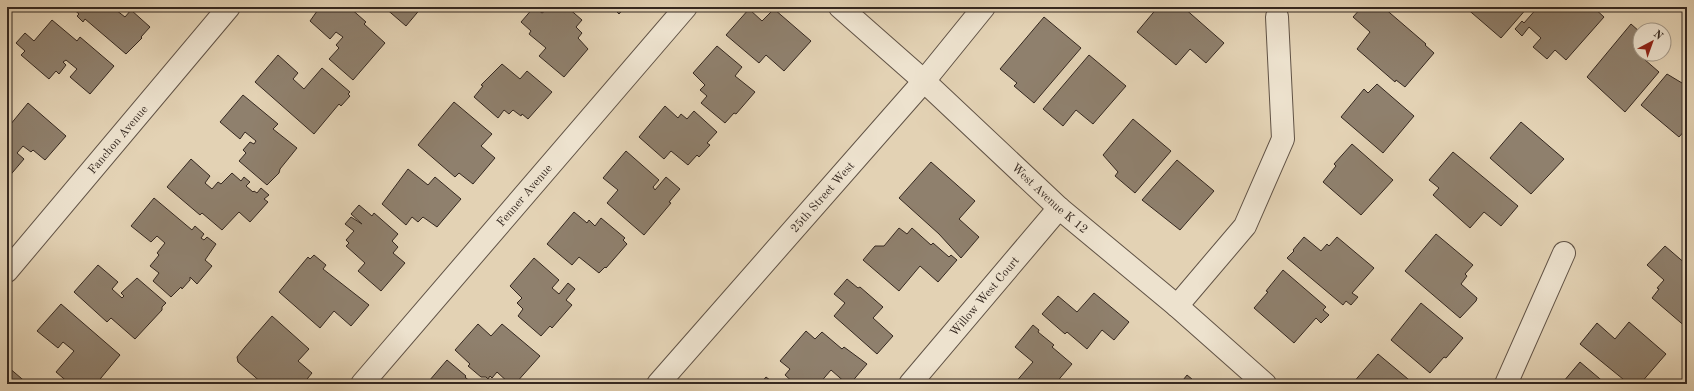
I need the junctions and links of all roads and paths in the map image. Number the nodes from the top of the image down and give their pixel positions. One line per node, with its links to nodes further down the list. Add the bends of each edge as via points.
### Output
1 (229, 7): 9 (street, Fanchon Avenue)
2 (686, 7): 11 (street, Fenner Avenue)
3 (840, 7): 6 (street, West Avenue K 12)
4 (984, 7): 6 (street, 25th Street West)
5 (1277, 17): 10 (street, via 1283,139 1245,226)
6 (924, 81): 7 (street, West Avenue K 12); 12 (street, 25th Street West)
7 (1059, 208): 10 (street, West Avenue K 12); 13 (street, Willow West Court)
8 (1564, 253): 15 (street)
9 (11, 258)
10 (1177, 306): 14 (street, West Avenue K 12)
11 (362, 384)
12 (658, 384)
13 (910, 384)
14 (1265, 384)
15 (1506, 384)

